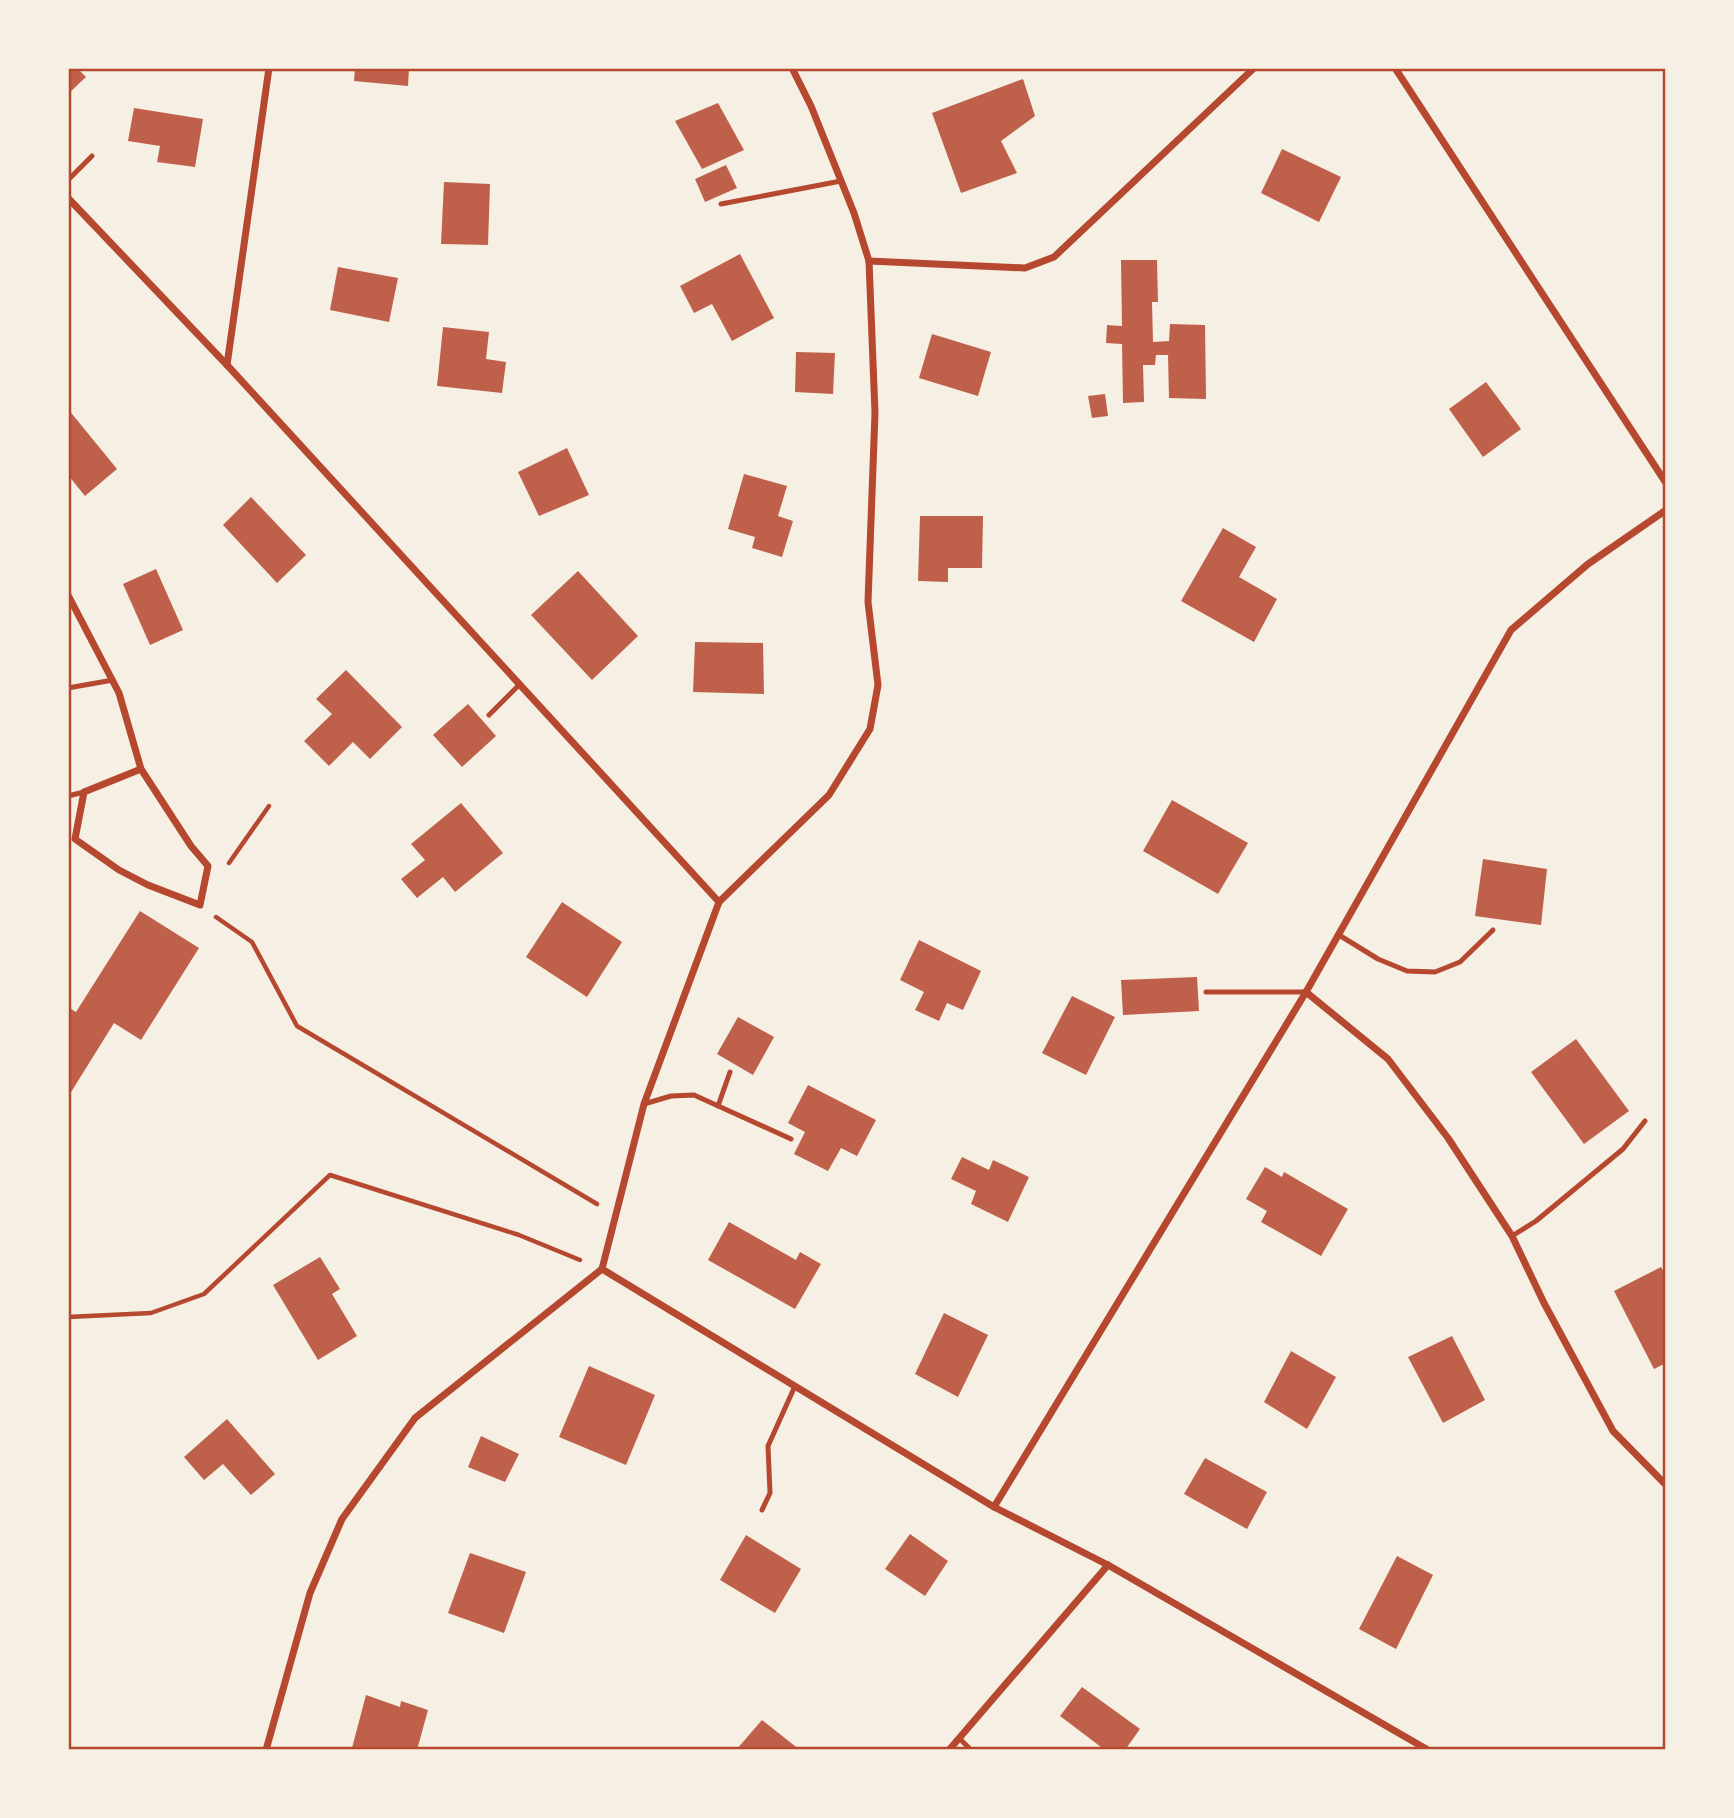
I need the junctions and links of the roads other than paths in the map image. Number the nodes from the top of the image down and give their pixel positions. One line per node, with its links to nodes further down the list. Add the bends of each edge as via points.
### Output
1 (269, 68): 11 (street)
2 (792, 68): 7 (street)
3 (1254, 68): 10 (street, via 1054,257 1025,268)
4 (1395, 68): 12 (street)
5 (92, 156): 6 (lane)
6 (68, 180)
7 (841, 181): 9 (lane); 10 (street)
8 (68, 198): 11 (street)
9 (722, 204)
10 (869, 261): 22 (street, via 875,413 868,602 878,685 870,729 829,795)
11 (227, 365): 16 (street)
12 (1666, 483)
13 (1666, 510): 24 (street, via 1588,564 1511,630)
14 (68, 595): 15 (street)
15 (113, 680): 17 (lane); 19 (street)
16 (520, 684): 18 (lane); 22 (street)
17 (68, 688)
18 (489, 715)
19 (141, 769): 20 (street); 20 (street, via 208,866 200,905 128,875 75,839)
20 (84, 792): 21 (lane)
21 (68, 796)
22 (719, 902): 28 (street)
23 (1493, 930): 24 (lane, via 1460,962 1435,972 1407,971)
24 (1339, 935): 26 (street)
25 (1206, 992): 26 (lane)
26 (1306, 992): 32 (street, via 1388,1059 1448,1138); 36 (street)
27 (730, 1072): 29 (lane)
28 (644, 1104): 29 (lane, via 694,1095); 33 (street)
29 (718, 1106): 31 (lane)
30 (1645, 1121): 32 (lane, via 1623,1149)
31 (792, 1139)
32 (1512, 1236): 35 (street, via 1613,1432)
33 (602, 1269): 34 (street); 40 (street, via 415,1418 342,1519 310,1593)
34 (795, 1387): 36 (street); 37 (lane, via 768,1446 770,1493)
35 (1666, 1486)
36 (994, 1507): 38 (street)
37 (762, 1510)
38 (1108, 1565): 39 (street); 43 (street)
39 (960, 1738): 41 (street); 42 (lane)
40 (266, 1750)
41 (948, 1750)
42 (971, 1750)
43 (1428, 1750)

